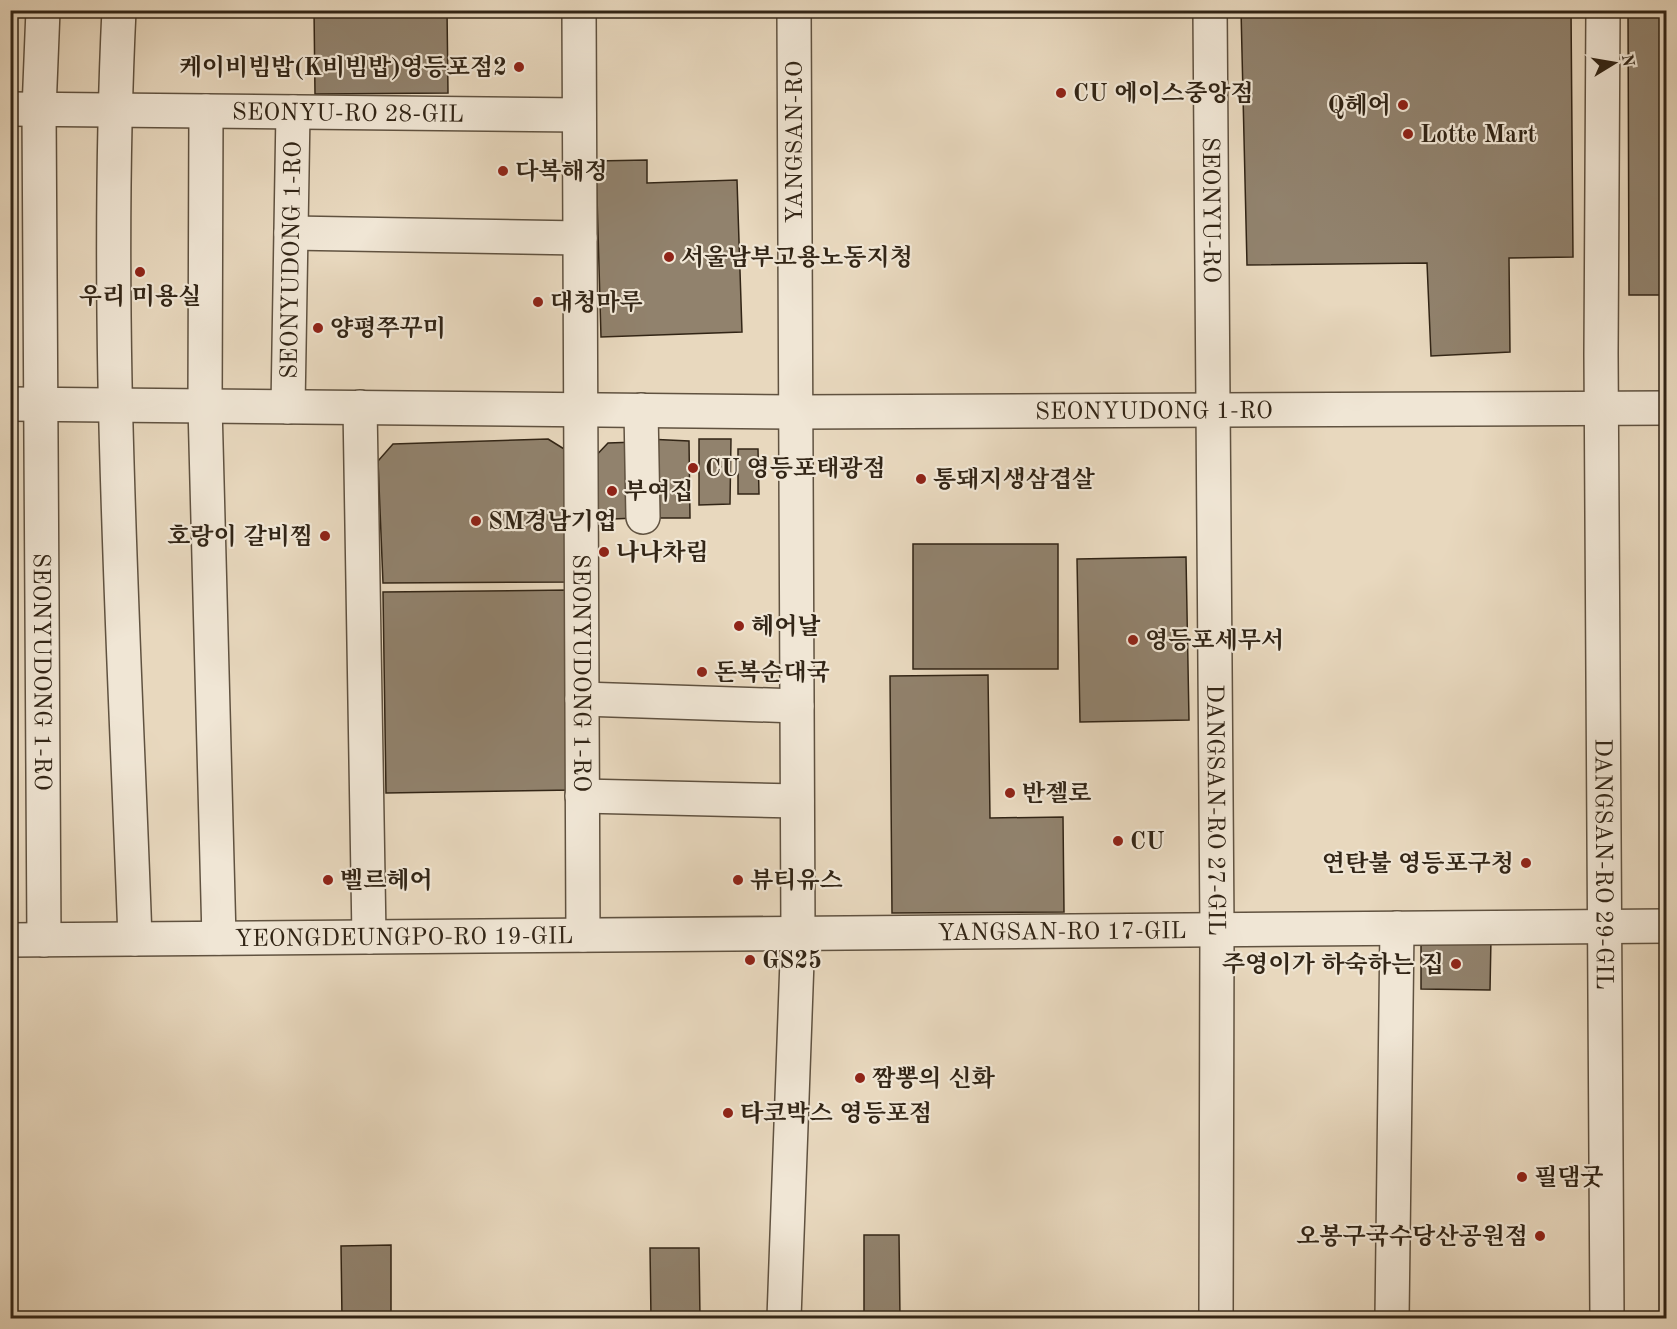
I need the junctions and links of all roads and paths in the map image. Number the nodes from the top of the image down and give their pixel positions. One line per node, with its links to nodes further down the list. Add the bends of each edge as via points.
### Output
1 (43, 10): 7 (street)
2 (119, 10): 8 (street)
3 (579, 10): 11 (street)
4 (794, 10): 24 (street, YANGSAN-RO)
5 (1210, 10): 23 (street, SEONYU-RO)
6 (1603, 10): 19 (street)
7 (25, 110): 8 (street, SEONYU-RO 28-GIL); 14 (street, SEONYUDONG 1-RO, via 40,359)
8 (114, 110): 9 (street, SEONYU-RO 28-GIL); 15 (street)
9 (206, 111): 10 (street, SEONYU-RO 28-GIL); 16 (street)
10 (293, 112): 11 (street, SEONYU-RO 28-GIL); 12 (street, SEONYUDONG 1-RO)
11 (579, 115): 13 (street)
12 (291, 233): 13 (street); 17 (street, SEONYUDONG 1-RO)
13 (580, 238): 21 (street)
14 (26, 404): 15 (street, SEONYUDONG 1-RO); 38 (street, SEONYUDONG 1-RO)
15 (116, 405): 16 (street, SEONYUDONG 1-RO); 39 (street)
16 (205, 406): 17 (street, SEONYUDONG 1-RO); 37 (street)
17 (288, 406): 18 (street, SEONYUDONG 1-RO)
18 (360, 407): 21 (street, SEONYUDONG 1-RO); 36 (street)
19 (1602, 408): 20 (street, SEONYUDONG 1-RO); 23 (street, SEONYUDONG 1-RO); 30 (street, DANGSAN-RO 29-GIL)
20 (1666, 408)
21 (581, 410): 22 (street, SEONYUDONG 1-RO); 26 (street, SEONYUDONG 1-RO)
22 (641, 410): 24 (street, SEONYUDONG 1-RO); 25 (street)
23 (1214, 410): 24 (street, SEONYUDONG 1-RO); 33 (street, DANGSAN-RO 27-GIL)
24 (796, 412): 27 (street, YANGSAN-RO)
25 (643, 517)
26 (582, 699): 27 (street); 28 (street, SEONYUDONG 1-RO)
27 (796, 706): 29 (street, YANGSAN-RO)
28 (582, 796): 29 (street); 35 (street, SEONYUDONG 1-RO)
29 (797, 801): 34 (street, YANGSAN-RO)
30 (1606, 926): 31 (street, YANGSAN-RO 17-GIL); 32 (street, YANGSAN-RO 17-GIL); 44 (street, DANGSAN-RO 29-GIL)
31 (1666, 926)
32 (1397, 928): 33 (street, YANGSAN-RO 17-GIL); 43 (street)
33 (1217, 929): 34 (street, YANGSAN-RO 17-GIL); 42 (street, DANGSAN-RO 27-GIL)
34 (798, 933): 35 (street, YEONGDEUNGPO-RO 19-GIL); 41 (street, YANGSAN-RO)
35 (583, 935): 36 (street, YEONGDEUNGPO-RO 19-GIL)
36 (369, 937): 37 (street, YEONGDEUNGPO-RO 19-GIL)
37 (219, 938): 39 (street, YEONGDEUNGPO-RO 19-GIL)
38 (44, 939): 39 (street, YEONGDEUNGPO-RO 19-GIL); 40 (street, YEONGDEUNGPO-RO 19-GIL)
39 (135, 939)
40 (10, 940)
41 (784, 1318)
42 (1216, 1318)
43 (1392, 1318)
44 (1607, 1318)

